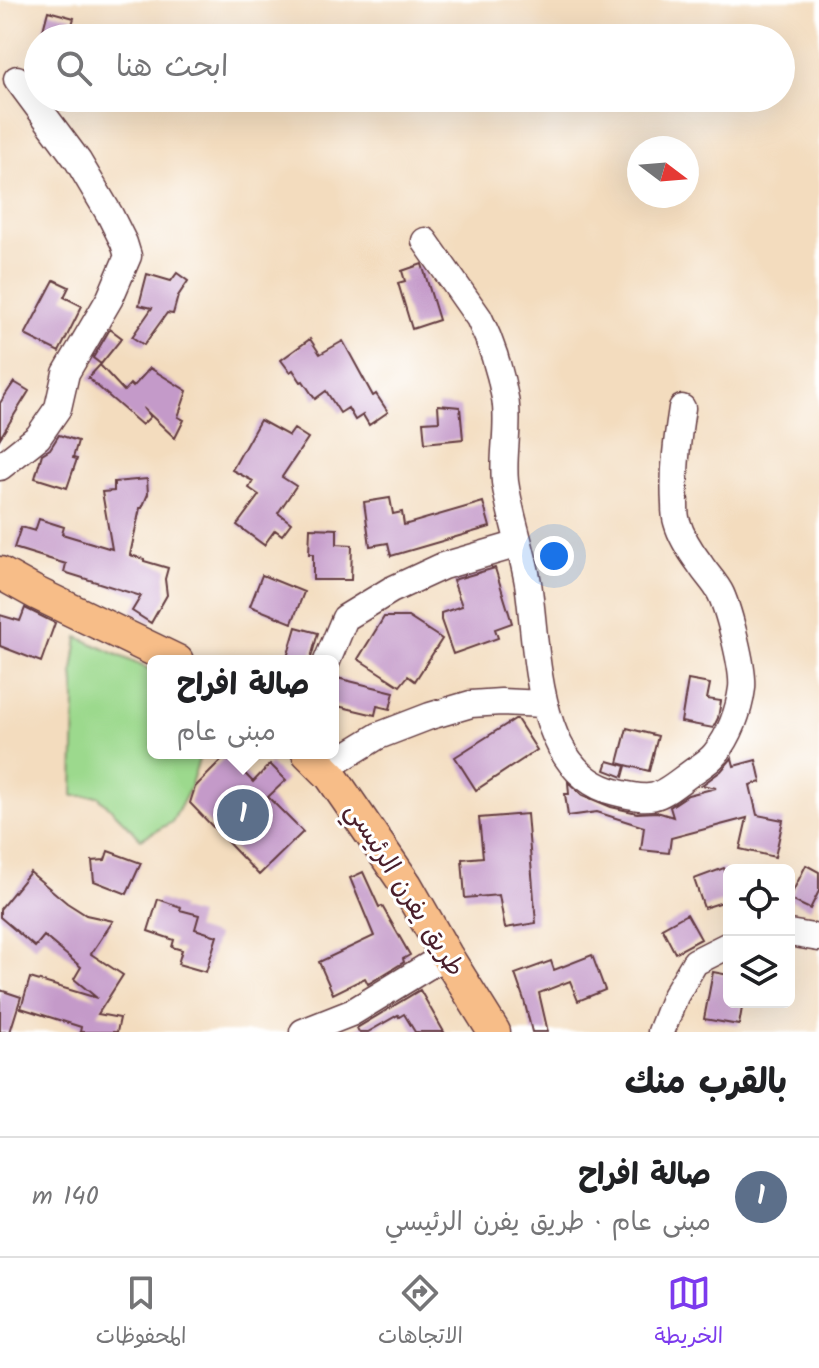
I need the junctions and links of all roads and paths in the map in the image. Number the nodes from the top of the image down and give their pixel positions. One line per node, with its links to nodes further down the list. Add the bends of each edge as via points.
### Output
1 (17, 79): 2 (street)
2 (24, 88)
3 (42, 112): 6 (street, via 78,161 128,256 66,373 58,408 38,437)
4 (425, 241): 7 (street, via 479,318 500,374 506,401 505,483)
5 (682, 408): 11 (street, via 674,479 676,520 720,592 738,653 742,686 730,732 714,757 659,796 640,799 604,789 578,770 558,744)
6 (0, 467)
7 (519, 544): 10 (street, via 443,566 391,590 345,618); 11 (street)
8 (0, 573): 9 (main road)
9 (165, 655)
10 (330, 655)
11 (544, 704): 12 (street, via 471,704)
12 (339, 752)
13 (316, 761): 17 (main road, طريق يفرن الرئيسي, via 406,885)
14 (795, 934): 15 (street)
15 (819, 938)
16 (723, 948): 20 (street, via 695,962)
17 (446, 955): 18 (street, via 351,1013); 19 (main road, طريق يفرن الرئيسي)
18 (303, 1032)
19 (494, 1032)
20 (661, 1032)

